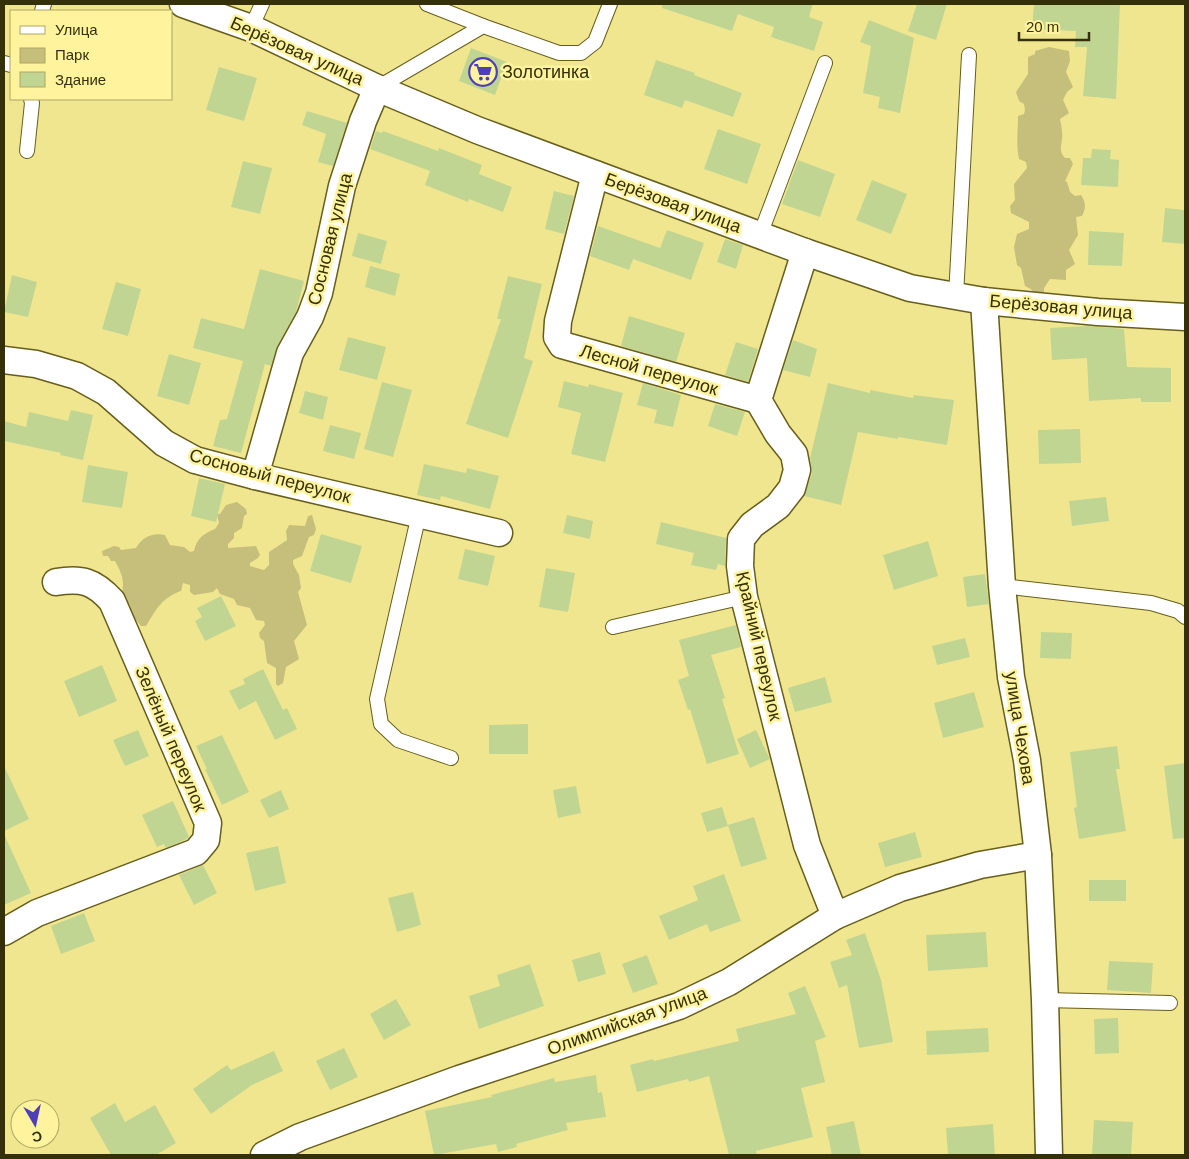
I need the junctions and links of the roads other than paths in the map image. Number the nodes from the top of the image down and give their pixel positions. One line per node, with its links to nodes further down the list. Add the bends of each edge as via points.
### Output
1 (183, 4): 6 (street, Берёзовая улица)
2 (262, 4): 6 (lane)
3 (427, 4): 5 (lane)
4 (610, 4): 5 (lane, via 595,42 581,53 559,53)
5 (483, 26): 9 (lane)
6 (251, 28): 9 (street, Берёзовая улица)
7 (970, 55): 15 (lane)
8 (825, 63): 13 (lane)
9 (377, 88): 12 (street, Берёзовая улица); 20 (street, Сосновая улица, via 342,186 319,293 290,353)
10 (31, 100): 11 (lane)
11 (27, 151)
12 (595, 174): 13 (street, Берёзовая улица); 19 (street, Лесной переулок, via 558,322 557,336 562,346)
13 (760, 235): 14 (street, Берёзовая улица)
14 (804, 252): 15 (street, Берёзовая улица, via 910,288); 19 (street)
15 (956, 296): 16 (street, Берёзовая улица)
16 (984, 301): 17 (street, Берёзовая улица); 24 (street, улица Чехова)
17 (1185, 317)
18 (4, 360): 20 (street, Сосновый переулок, via 36,364 76,376 106,392 164,443 195,460)
19 (758, 400): 25 (street, Крайний переулок, via 794,454 797,470 792,488 778,506 752,525 741,539)
20 (255, 476): 21 (street, Сосновый переулок)
21 (419, 514): 22 (street, Сосновый переулок); 28 (lane, via 377,699 381,724 398,740)
22 (499, 533)
23 (56, 582): 31 (street, Зелёный переулок, via 74,579 90,583 112,600 208,823 206,840 196,852 37,913)
24 (1002, 586): 26 (lane, via 1151,603 1178,611); 29 (street, улица Чехова, via 1011,677 1027,760)
25 (744, 597): 27 (lane); 30 (street, Крайний переулок, via 807,845)
26 (1185, 617)
27 (613, 627)
28 (452, 758)
29 (1038, 855): 30 (street, Олимпийская улица, via 980,865 900,888); 32 (street, улица Чехова)
30 (835, 916): 34 (street, Олимпийская улица, via 729,982 679,1006 459,1079 300,1137)
31 (4, 932)
32 (1044, 1000): 33 (lane); 35 (street, улица Чехова)
33 (1170, 1003)
34 (264, 1155)
35 (1049, 1155)

